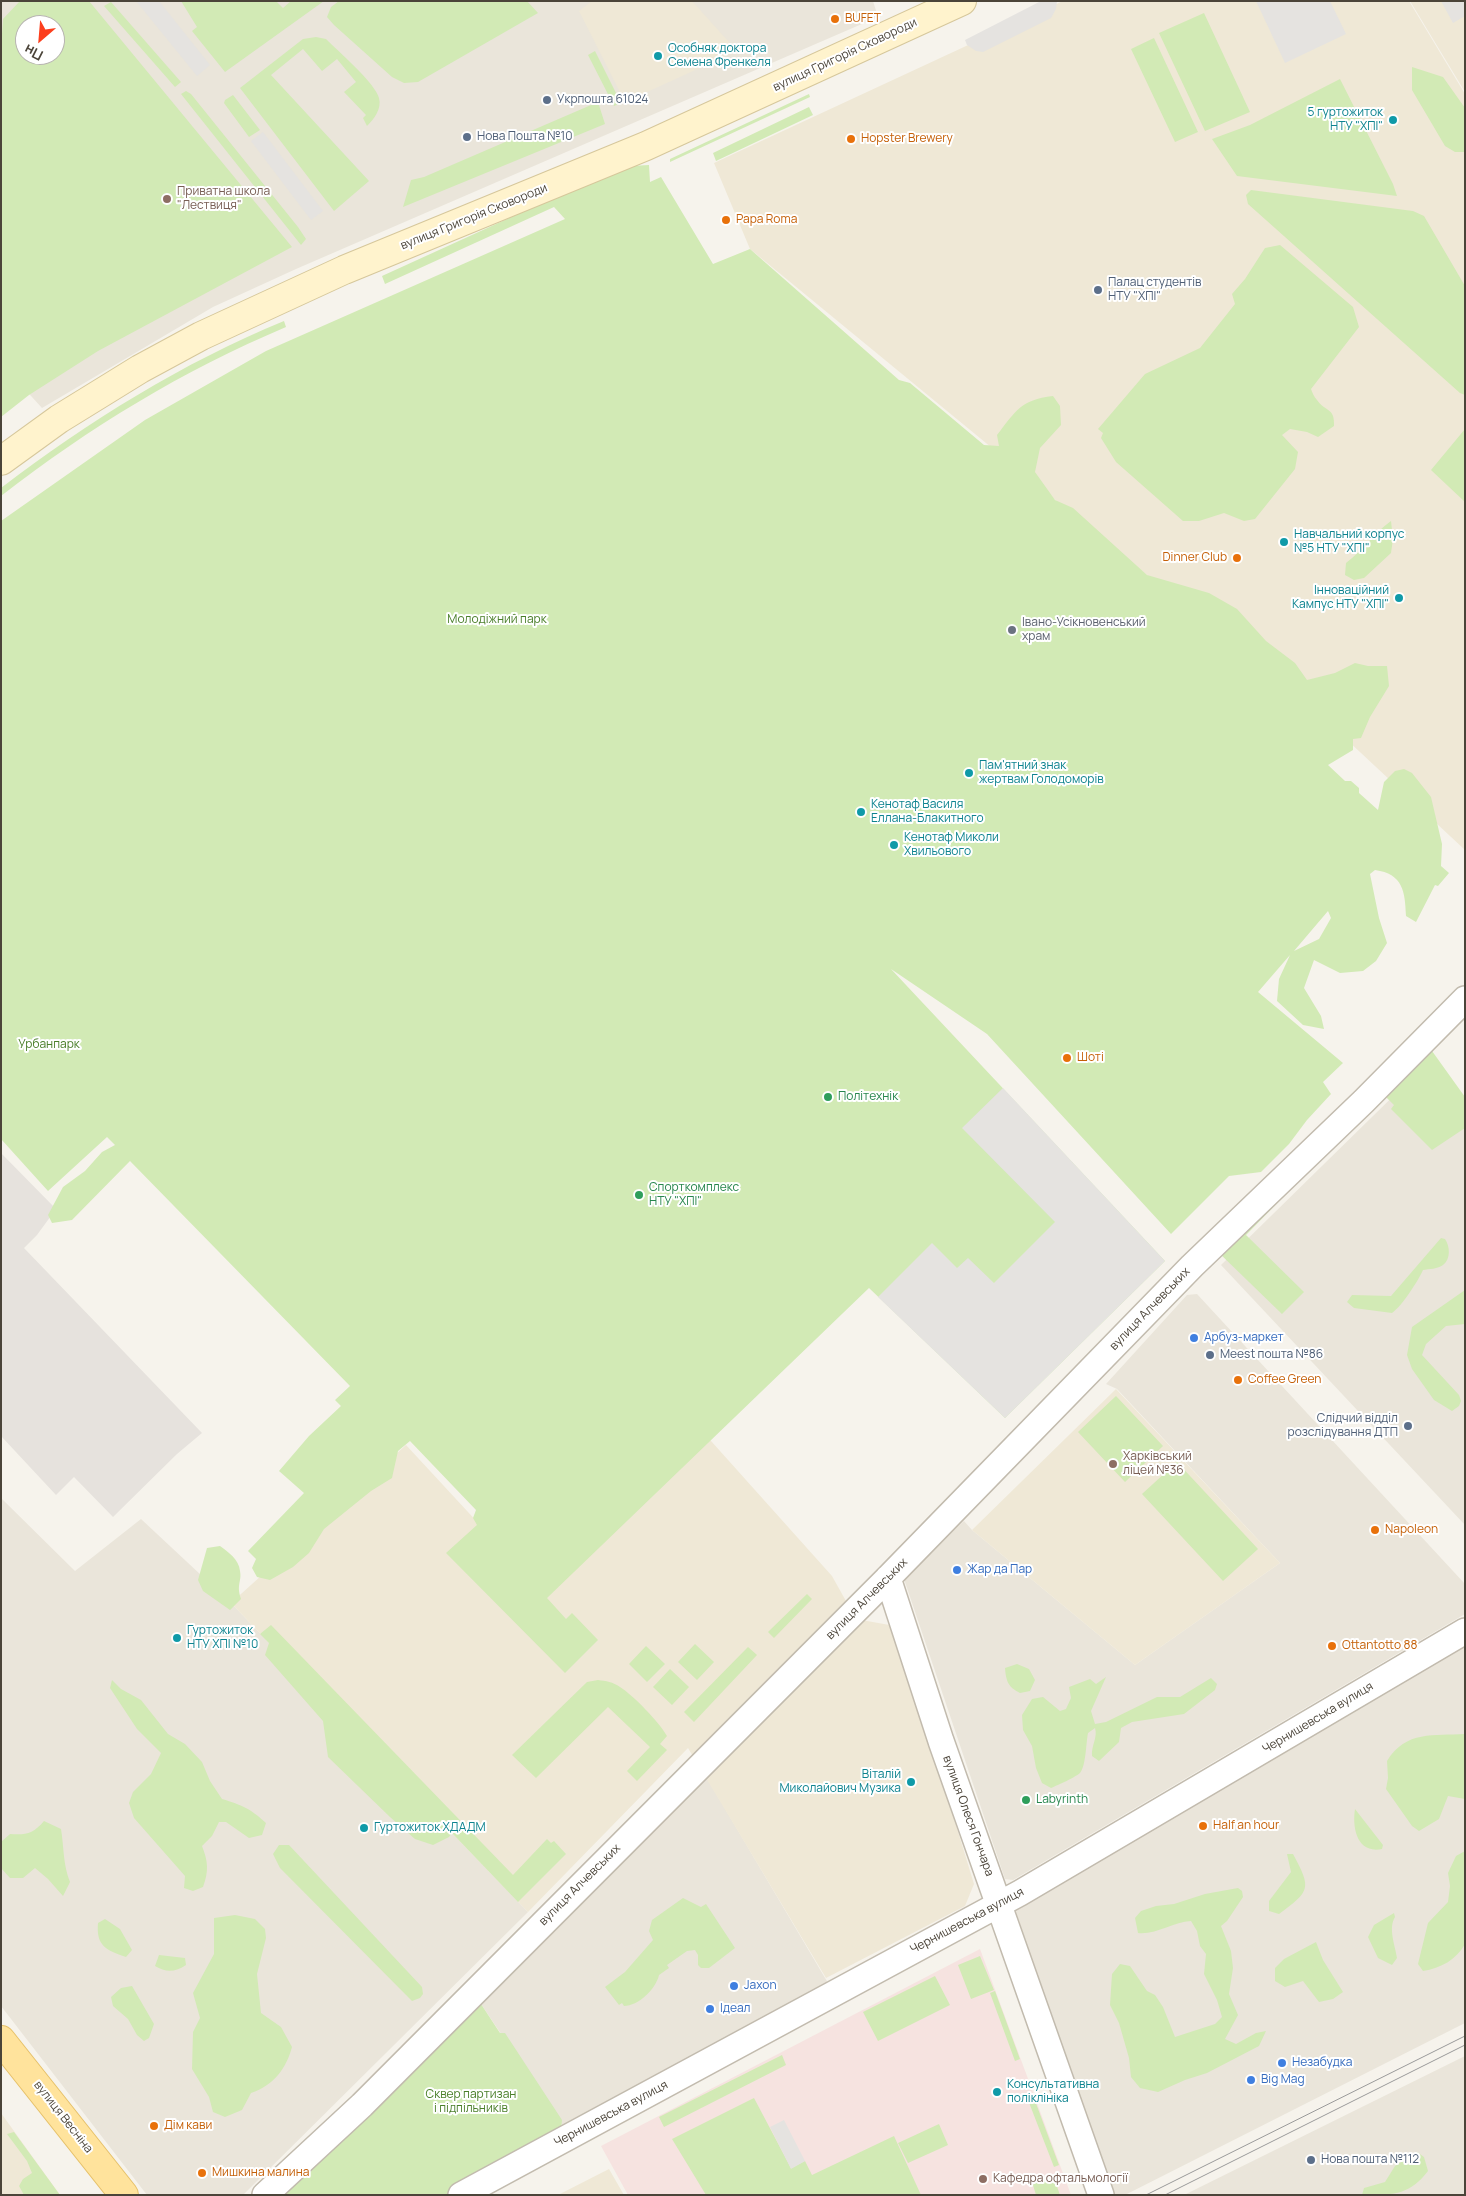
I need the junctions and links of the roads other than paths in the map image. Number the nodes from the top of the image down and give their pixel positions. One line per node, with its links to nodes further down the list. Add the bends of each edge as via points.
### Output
1 (962, 1): 2 (main road, вулиця Григорія Сковороди, via 654,142 344,270 201,336 75,409)
2 (1, 461)
3 (1465, 999): 4 (street, вулиця Алчевських, via 1192,1266)
4 (888, 1578): 6 (street, вулиця Олеся Гончара); 9 (street, вулиця Алчевських, via 362,2105)
5 (1465, 1631): 6 (street, Чернишевська вулиця)
6 (999, 1904): 10 (street, Чернишевська вулиця); 11 (street, вулиця Олеся Гончара)
7 (1, 2040): 8 (main road, вулиця Весніна)
8 (124, 2195)
9 (265, 2195)
10 (461, 2195)
11 (1101, 2195)

